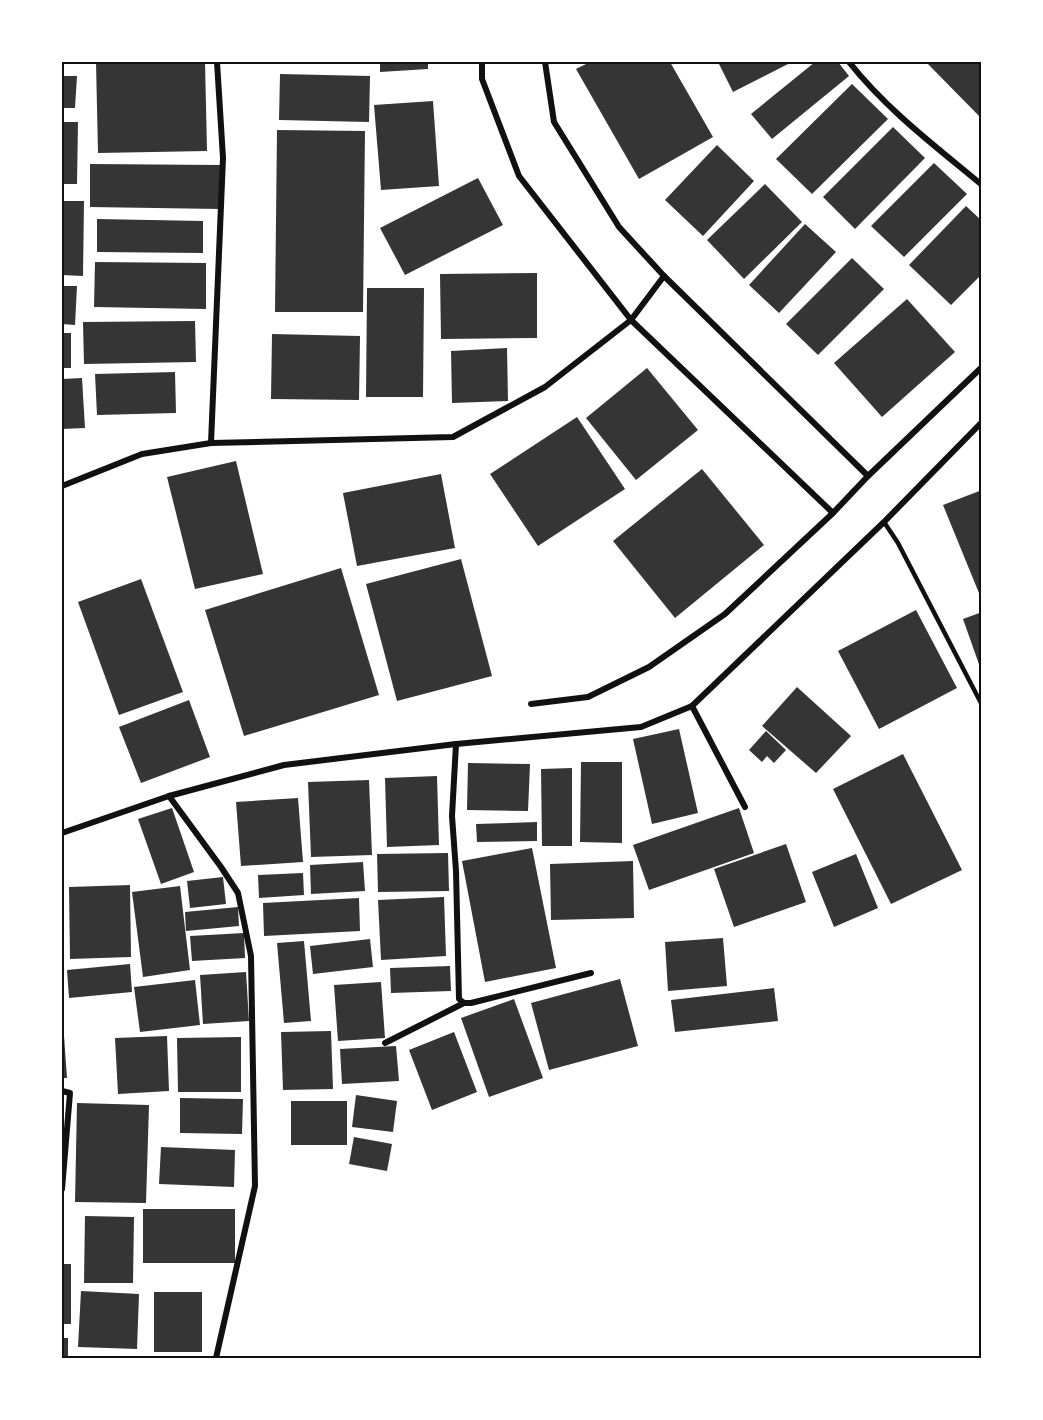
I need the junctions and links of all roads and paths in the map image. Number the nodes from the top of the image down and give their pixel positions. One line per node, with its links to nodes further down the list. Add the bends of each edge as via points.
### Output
1 (216, 62): 10 (street, via 223,158)
2 (482, 62): 7 (street, via 482,79 519,176)
3 (545, 62): 6 (street, via 554,122 619,227)
4 (849, 62): 5 (street, via 900,116)
5 (981, 185)
6 (664, 276): 7 (street); 11 (street)
7 (631, 320): 10 (street, via 545,387 453,437); 13 (street)
8 (981, 367): 11 (street)
9 (981, 422): 14 (street)
10 (211, 443): 12 (street, via 142,454)
11 (868, 476): 13 (street)
12 (62, 486)
13 (834, 513): 15 (street, via 725,614 649,667 588,697)
14 (884, 522): 16 (lane); 17 (street)
15 (531, 704)
16 (981, 705)
17 (692, 706): 18 (street, via 640,728); 20 (street)
18 (456, 744): 19 (street, via 284,765); 23 (street, via 452,816 459,999)
19 (169, 796): 21 (street); 27 (street, via 238,893 251,956 255,1186)
20 (745, 807)
21 (62, 833)
22 (591, 973): 23 (street)
23 (464, 1003): 24 (street)
24 (385, 1044)
25 (62, 1090): 26 (street, via 70,1093)
26 (62, 1189)
27 (216, 1359)

